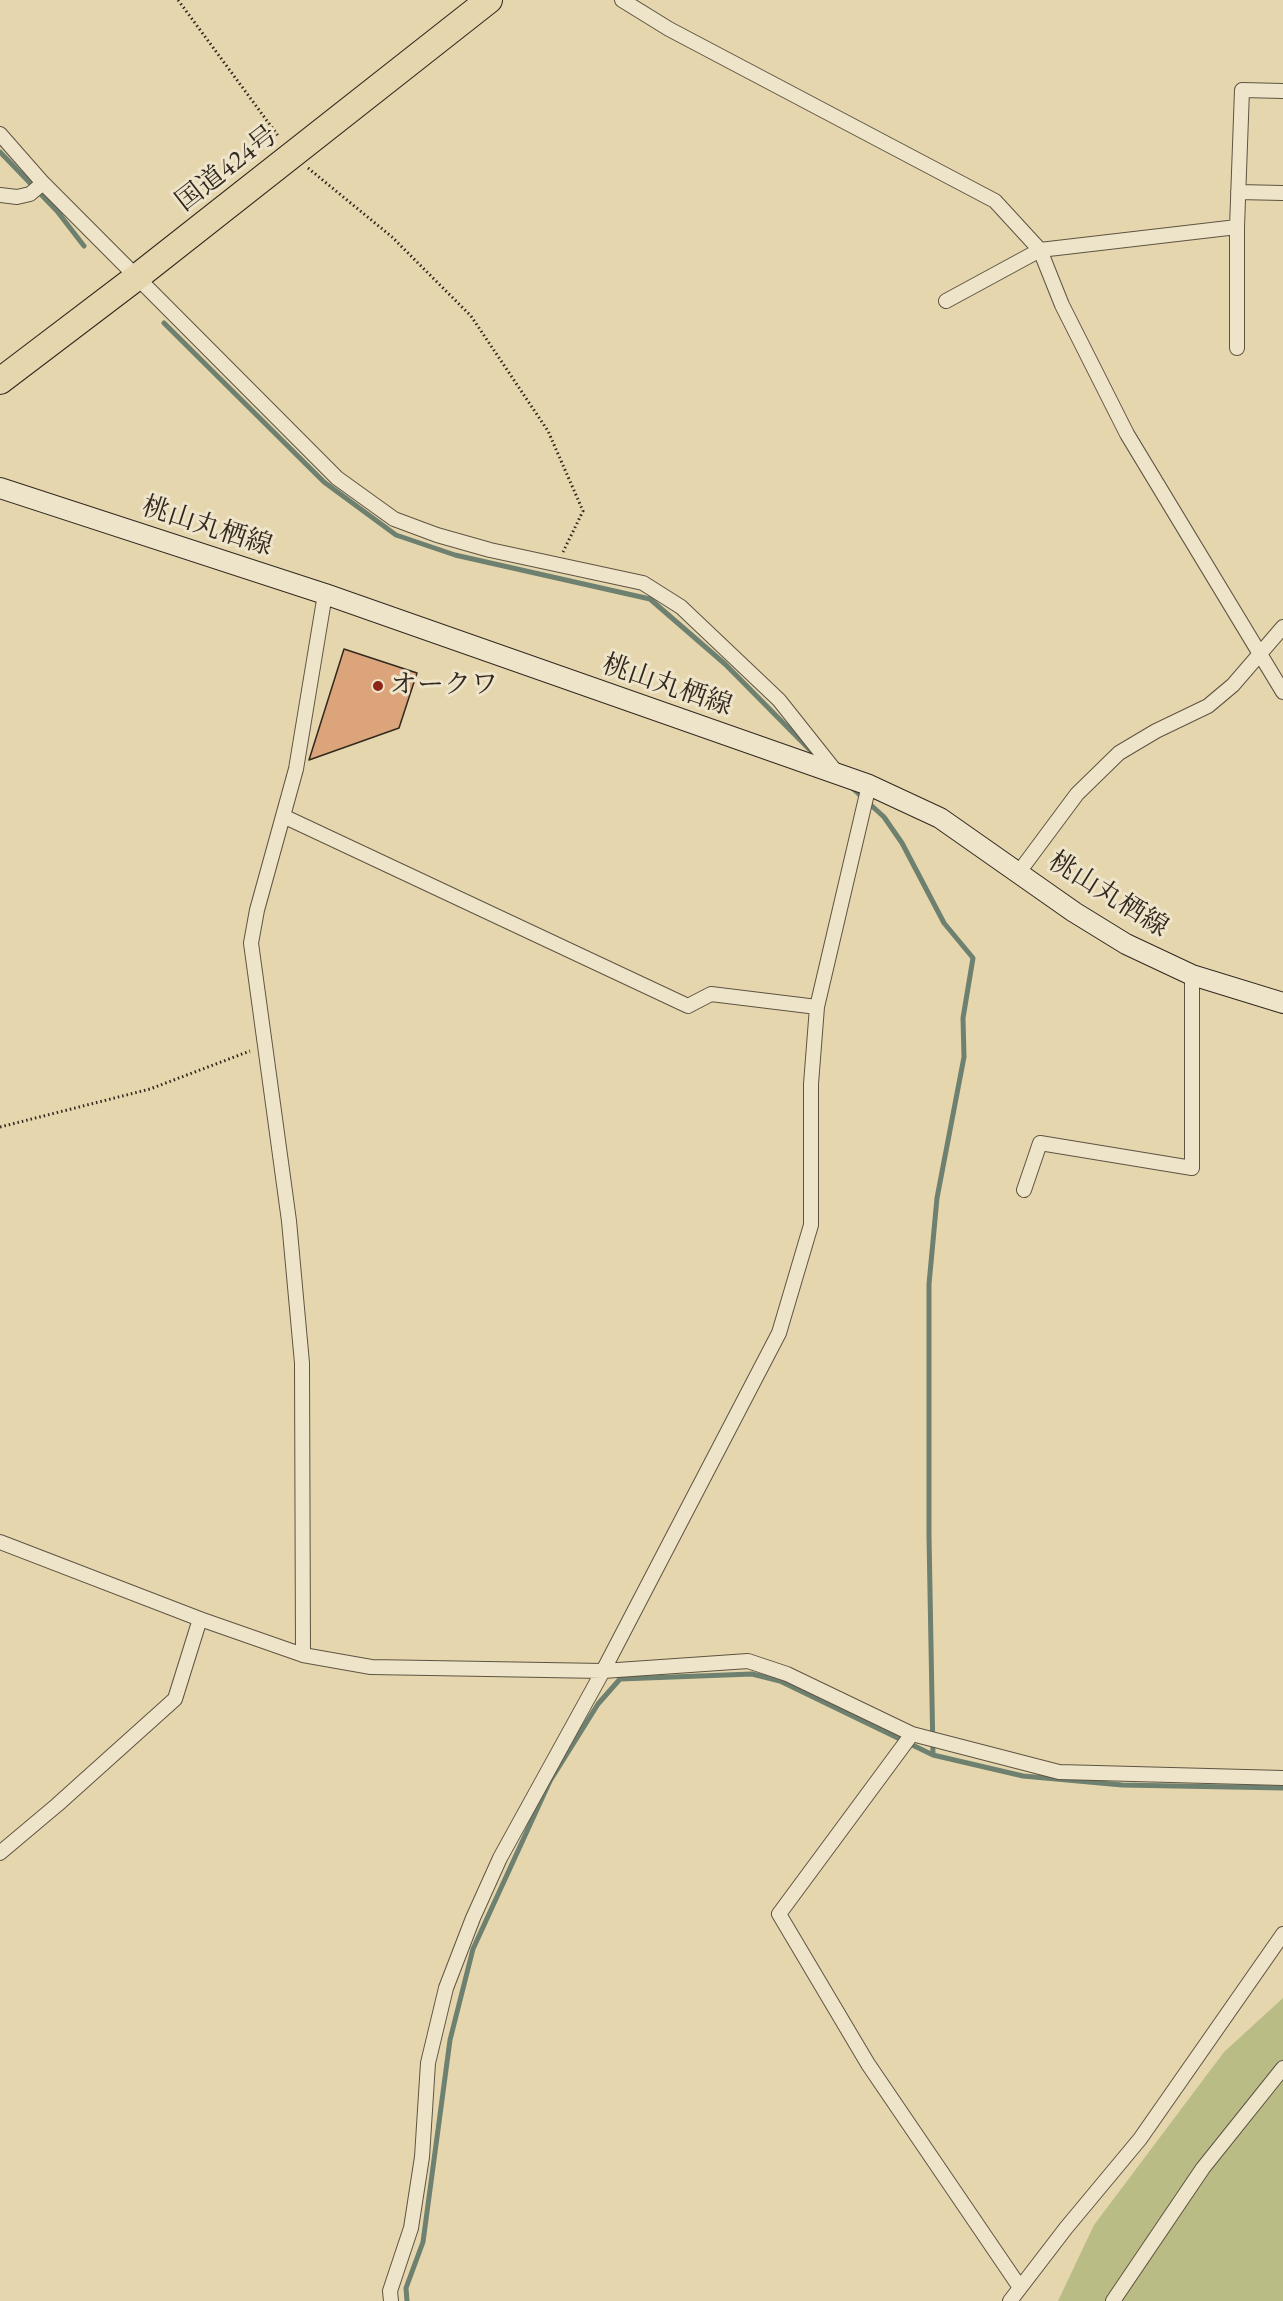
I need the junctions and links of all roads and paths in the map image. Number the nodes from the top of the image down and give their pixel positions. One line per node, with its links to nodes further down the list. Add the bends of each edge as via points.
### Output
1 (178, 0): 6 (path)
2 (489, 0): 6 (highway, 国道424号)
3 (622, 0): 12 (street, via 669,29 995,201)
4 (1283, 91): 8 (street, via 1242,90)
5 (0, 134): 7 (street)
6 (292, 156): 13 (highway, 国道424号); 18 (path, via 392,237 471,316 548,431 583,511)
7 (37, 187): 10 (street, via 17,197); 13 (street)
8 (1238, 192): 9 (street); 11 (street)
9 (1283, 193)
10 (0, 195)
11 (1237, 227): 12 (street); 15 (street)
12 (1040, 250): 14 (street); 21 (street, via 1062,305 1127,434 1220,585)
13 (137, 277): 16 (highway, 国道424号); 18 (street, via 337,478 394,519 447,538)
14 (946, 301)
15 (1237, 348)
16 (0, 381)
17 (0, 488): 19 (main road, 桃山丸栖線)
18 (557, 564): 23 (street, via 644,583 681,607 779,700)
19 (325, 594): 23 (main road, 桃山丸栖線); 25 (street, via 296,769)
20 (1283, 627): 21 (street)
21 (1258, 655): 22 (street); 26 (street, via 1233,685 1208,706 1119,753 1077,794)
22 (1283, 692)
23 (838, 775): 24 (main road, 桃山丸栖線)
24 (869, 785): 26 (main road, 桃山丸栖線, via 940,818); 29 (street)
25 (283, 816): 29 (street, via 688,1006 711,994); 30 (street, via 250,943)
26 (1019, 872): 27 (main road, 桃山丸栖線, via 1118,939)
27 (1192, 975): 28 (main road, 桃山丸栖線); 32 (street, via 1192,1168 1041,1143)
28 (1283, 1003)
29 (817, 1007): 36 (street, via 811,1084 811,1225 779,1334)
30 (265, 1046): 31 (path, via 150,1089); 35 (street, via 289,1221 302,1363)
31 (0, 1127)
32 (1024, 1190)
33 (0, 1542): 34 (street)
34 (200, 1619): 35 (street); 39 (street, via 175,1699)
35 (303, 1655): 36 (street, via 371,1667)
36 (603, 1671): 37 (street, via 748,1661 787,1674); 43 (street, via 501,1858 446,1988 428,2063 422,2157 411,2228 390,2291)
37 (912, 1734): 38 (street, via 1059,1772); 42 (street, via 779,1914 868,2064)
38 (1283, 1778)
39 (0, 1853)
40 (1283, 1934): 42 (street, via 1140,2139)
41 (1283, 2068): 45 (street, via 1203,2168)
42 (1019, 2286): 44 (street)
43 (391, 2301)
44 (1010, 2301)
45 (1113, 2301)

